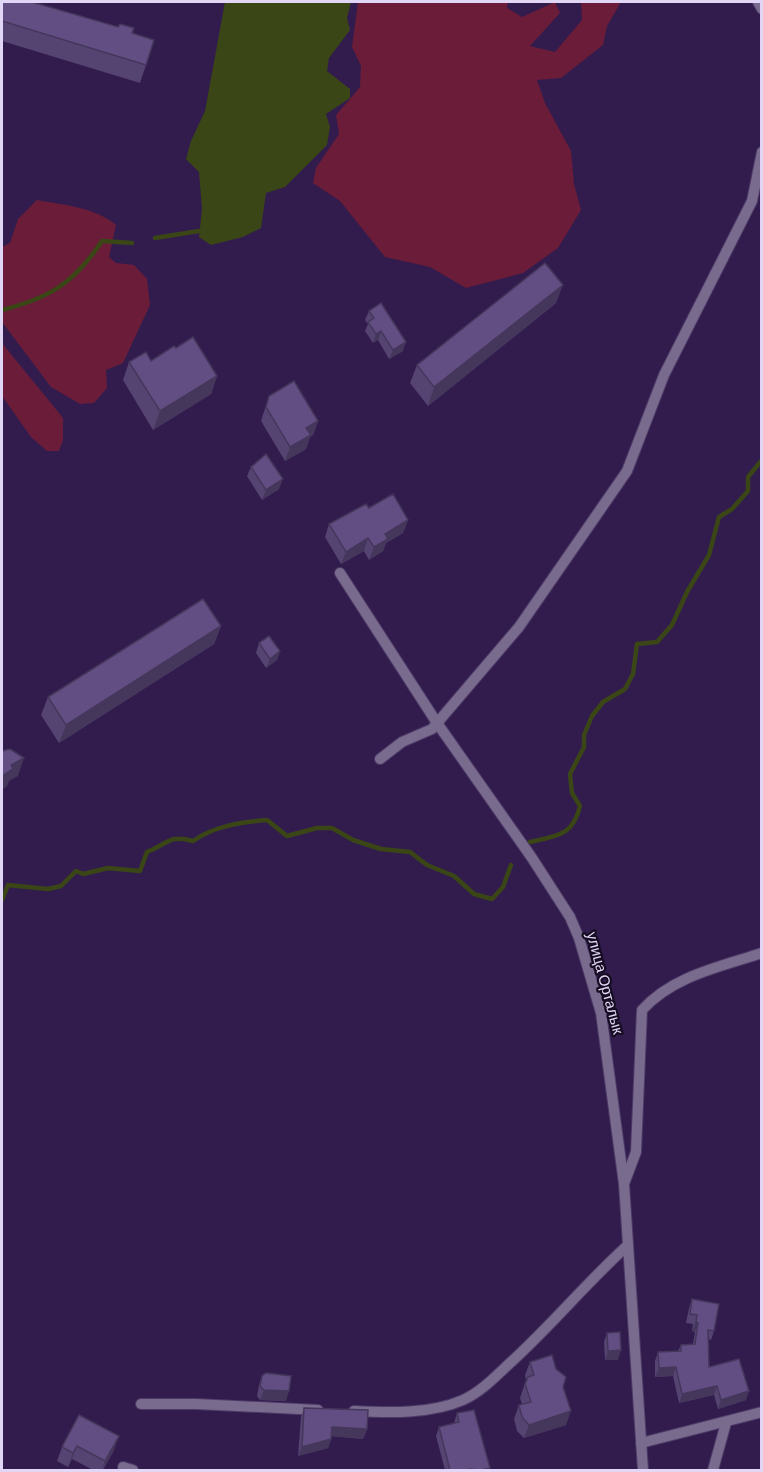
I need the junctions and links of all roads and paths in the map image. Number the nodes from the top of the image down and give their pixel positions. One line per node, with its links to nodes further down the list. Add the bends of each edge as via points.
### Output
1 (758, 2): 2 (street)
2 (762, 9)
3 (762, 152): 5 (street, via 752,201 664,375 627,471 519,627)
4 (340, 573): 5 (street, улица Орталык)
5 (437, 723): 6 (street, via 389,749); 8 (street, улица Орталык, via 532,858 579,938 601,1013)
6 (380, 759)
7 (762, 953): 8 (street, via 694,974 658,995 642,1010 636,1152)
8 (624, 1184): 9 (street, улица Орталык)
9 (627, 1246): 10 (street, via 493,1378 465,1399 447,1406 399,1412); 13 (street, улица Орталык)
10 (141, 1404)
11 (762, 1412): 12 (street)
12 (726, 1423): 13 (street); 15 (street)
13 (641, 1443): 14 (street, улица Орталык)
14 (643, 1470)
15 (713, 1470)

